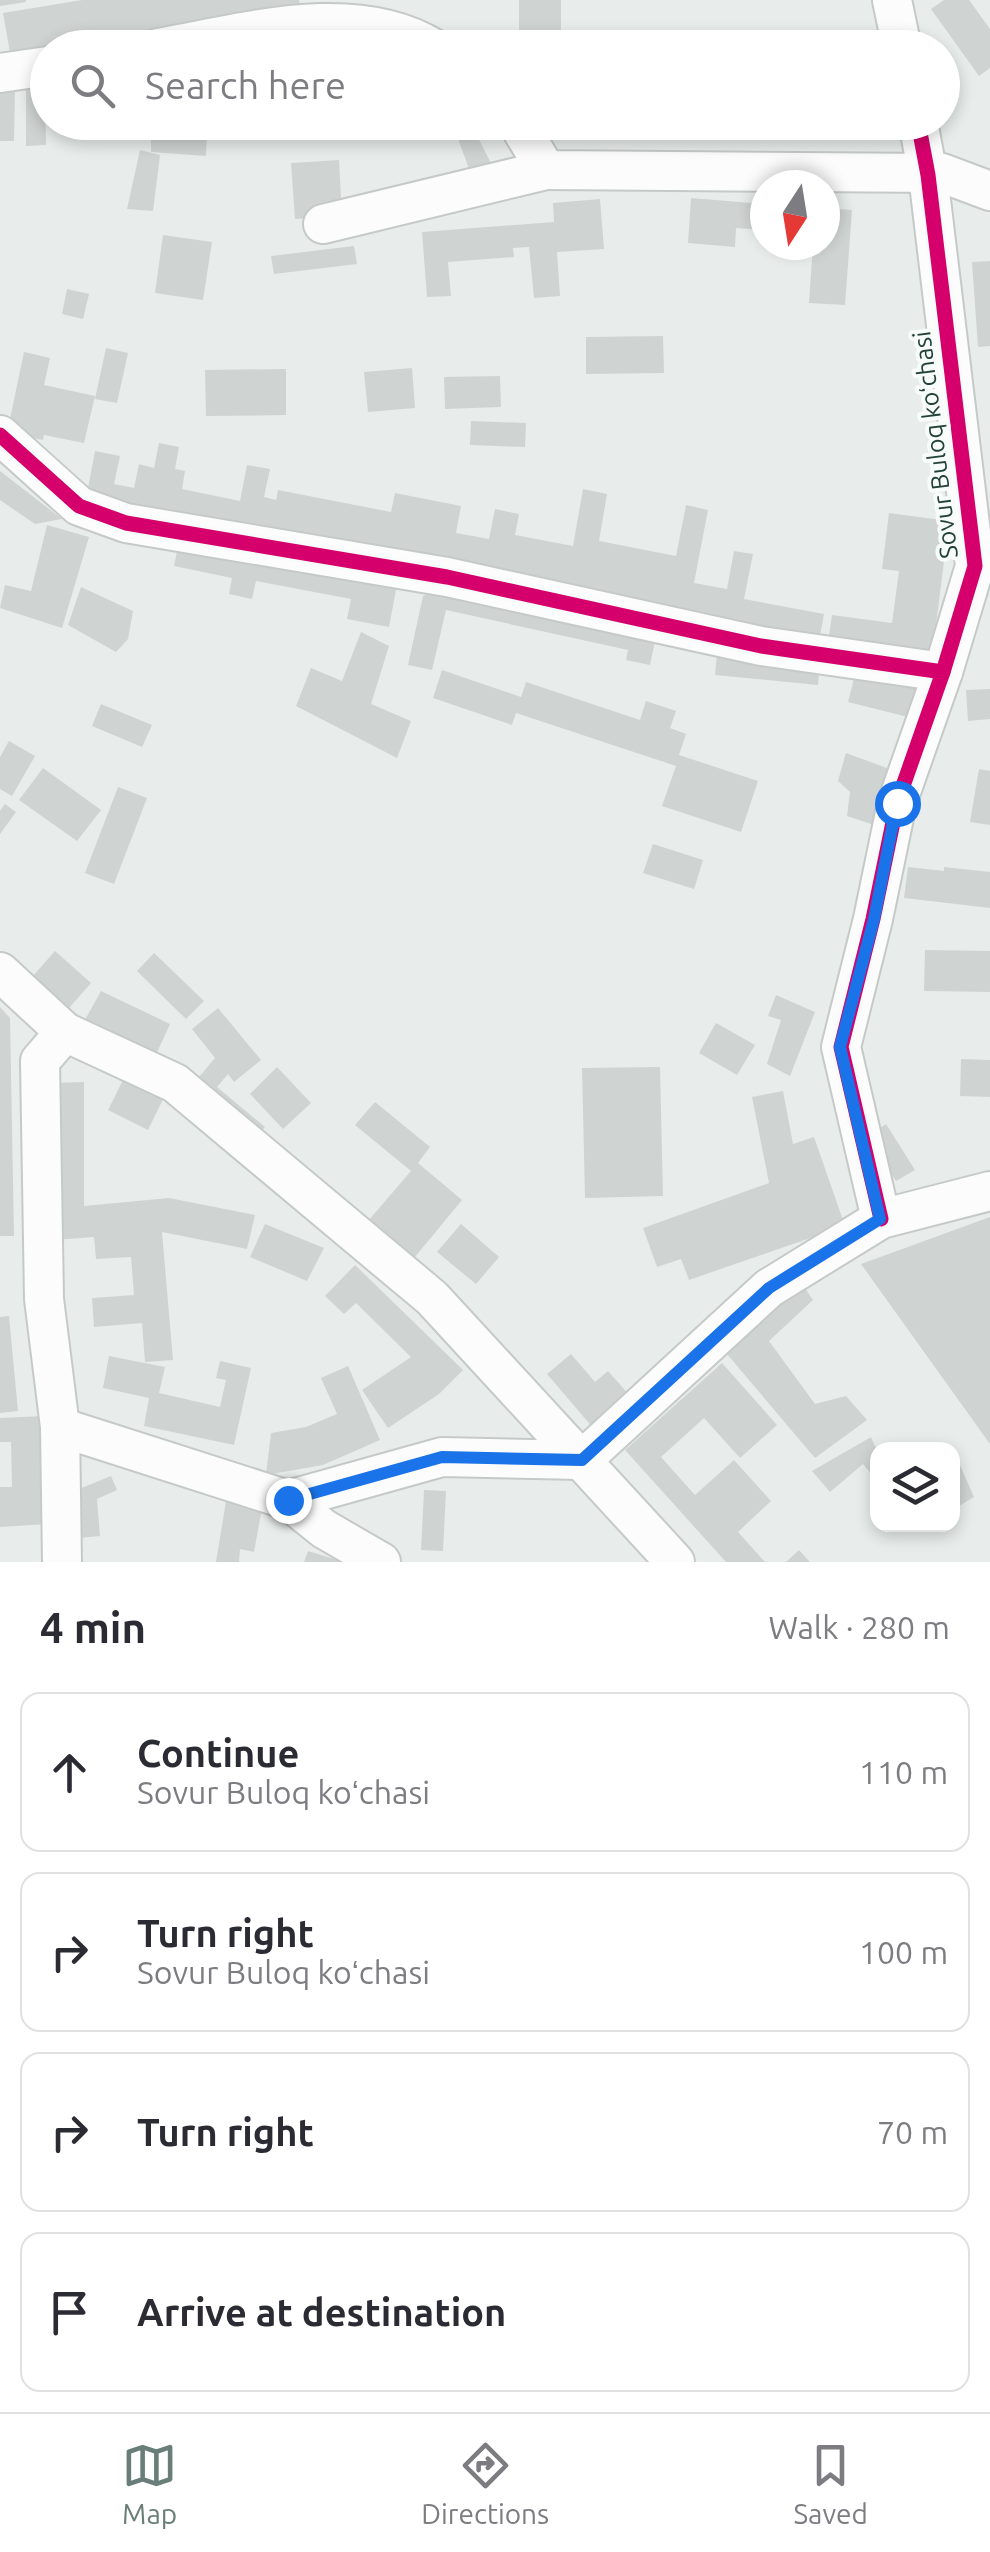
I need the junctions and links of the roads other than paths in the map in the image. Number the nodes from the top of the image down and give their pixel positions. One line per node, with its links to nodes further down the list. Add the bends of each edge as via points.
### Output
1 (892, 0): 5 (street)
2 (315, 11): 3 (street); 4 (street)
3 (234, 30)
4 (399, 30)
5 (898, 30)
6 (30, 69): 7 (street)
7 (0, 74)
8 (528, 140): 10 (street)
9 (921, 140): 11 (street, Sovur Buloq koʻchasi)
10 (546, 170): 11 (street); 13 (street)
11 (928, 175): 12 (street, via 942,172); 15 (street, Sovur Buloq koʻchasi, via 976,566)
12 (990, 191)
13 (324, 224)
14 (0, 435): 15 (street, via 80,506 126,523 447,577 762,646)
15 (943, 672): 19 (street, Sovur Buloq koʻchasi, via 897,803 840,1047)
16 (0, 972): 17 (street)
17 (65, 1032): 20 (street, via 40,1061 44,1299); 21 (street, via 175,1083 432,1298)
18 (990, 1191): 19 (street)
19 (880, 1219): 21 (street, via 769,1288)
20 (60, 1427): 22 (street); 23 (street)
21 (582, 1460): 22 (street, via 442,1457); 25 (street)
22 (288, 1500): 24 (street)
23 (62, 1562)
24 (381, 1562)
25 (676, 1562)

